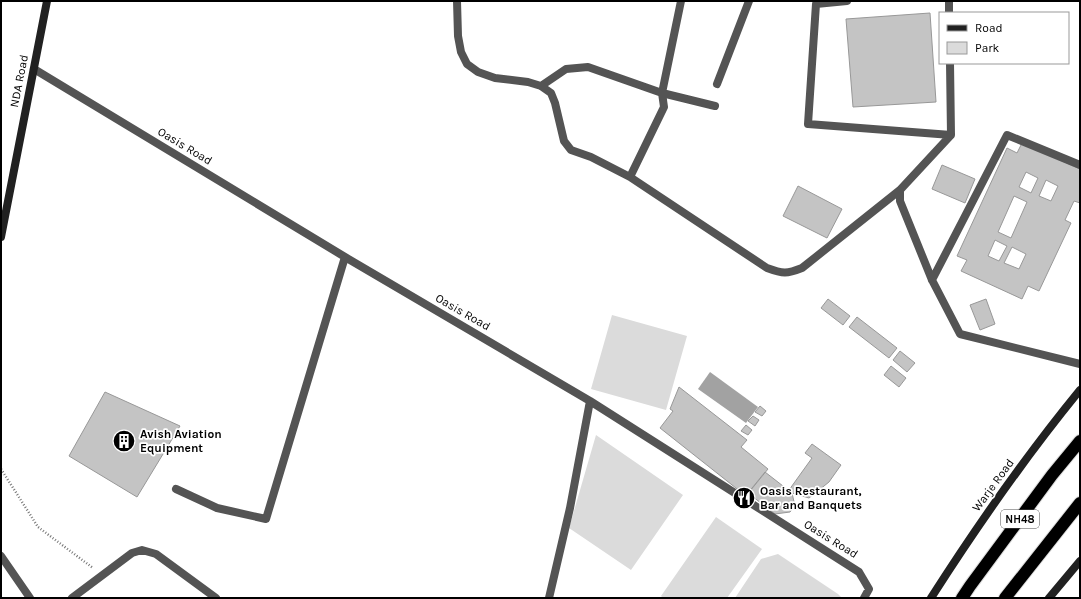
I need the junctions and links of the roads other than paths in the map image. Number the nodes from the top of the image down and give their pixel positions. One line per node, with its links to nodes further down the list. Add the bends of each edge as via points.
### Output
1 (47, 1): 9 (street, NDA Road)
2 (457, 1): 11 (lane, via 460,52 467,64 478,72 495,78)
3 (681, 1): 12 (lane)
4 (749, 1): 10 (lane)
5 (847, 1): 14 (lane, via 816,4 808,124)
6 (949, 1): 7 (lane)
7 (949, 12)
8 (950, 64): 14 (lane)
9 (34, 69): 18 (street, NDA Road); 19 (lane, Oasis Road)
10 (717, 84)
11 (541, 86): 12 (lane, via 566,69 588,67); 16 (lane, via 551,93 567,146)
12 (662, 93): 13 (lane); 16 (lane, via 664,107)
13 (715, 106)
14 (951, 135): 17 (lane)
15 (1080, 165): 20 (lane, via 1007,135)
16 (630, 178): 17 (lane, via 767,268 790,273 802,268)
17 (900, 190): 20 (lane, via 900,201)
18 (1, 237)
19 (345, 257): 23 (lane, Oasis Road); 25 (lane, via 266,519 217,508)
20 (932, 280): 21 (lane, via 960,334)
21 (1080, 364)
22 (1080, 390): 34 (street, Warje Road, via 972,534)
23 (590, 400): 32 (lane, via 570,508); 33 (lane, Oasis Road, via 859,572 869,589)
24 (1080, 441): 35 (highway, NH48)
25 (176, 489)
26 (1080, 503): 36 (highway, NH48)
27 (1, 556): 29 (lane)
28 (1080, 561): 37 (street)
29 (30, 598)
30 (72, 598): 31 (lane, via 132,553 142,550 156,554)
31 (216, 598)
32 (549, 598)
33 (864, 598)
34 (931, 598)
35 (962, 598)
36 (1005, 598)
37 (1049, 598)

